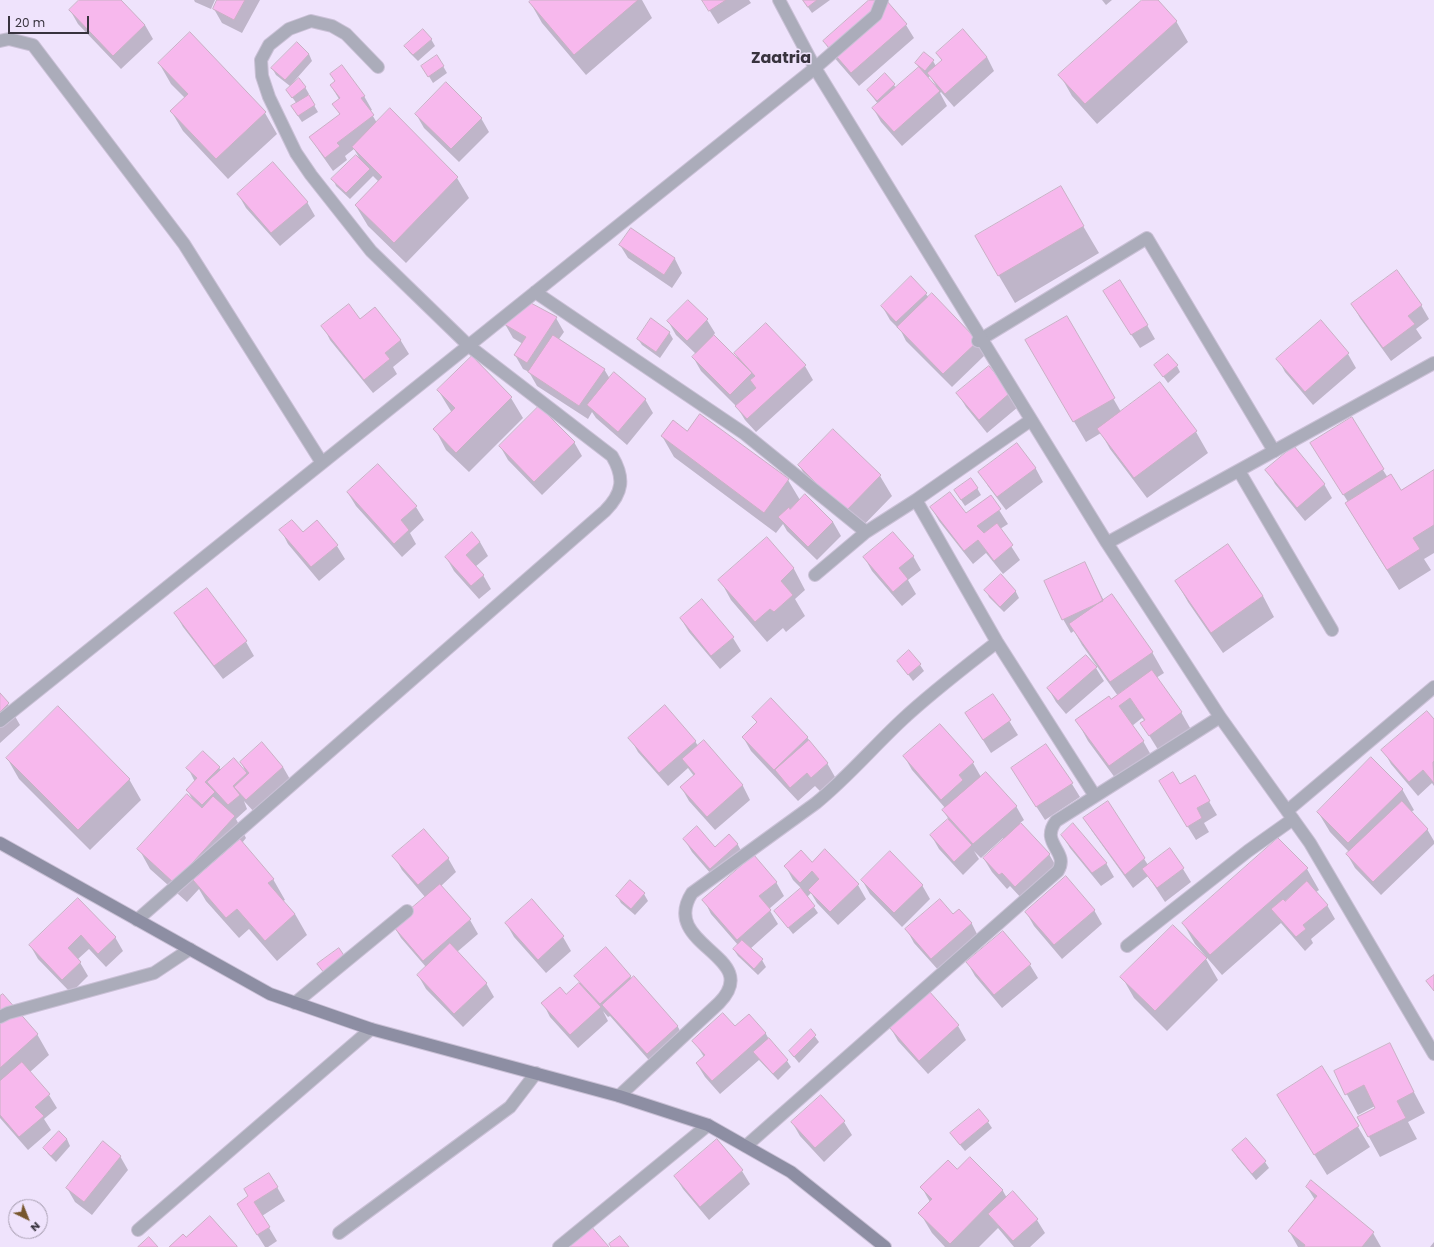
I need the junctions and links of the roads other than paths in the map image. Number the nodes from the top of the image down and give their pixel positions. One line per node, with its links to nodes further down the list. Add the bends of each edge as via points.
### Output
1 (779, 0): 5 (street)
2 (882, 0): 5 (street, via 876,15)
3 (0, 41): 12 (street, via 9,39 33,45 184,244)
4 (378, 68): 8 (street, via 346,34 332,26 311,21 289,29 269,44 261,60 262,76 269,98 296,153 311,175 371,251)
5 (815, 68): 6 (street); 7 (street)
6 (535, 292): 8 (street); 15 (street, via 745,434)
7 (980, 340): 10 (street); 11 (street, via 1147,238)
8 (469, 346): 12 (street); 27 (street, via 612,456 621,479 614,502)
9 (1434, 363): 11 (street)
10 (1031, 420): 14 (street); 16 (street)
11 (1274, 451): 13 (street)
12 (322, 464): 22 (street)
13 (1239, 471): 16 (street); 18 (street)
14 (916, 500): 15 (street); 19 (street)
15 (866, 532): 17 (street)
16 (1107, 543): 21 (street)
17 (815, 575)
18 (1332, 630)
19 (997, 642): 23 (street); 35 (street, via 922,702 831,791 692,893 684,910 688,929 727,968 730,987 719,1003)
20 (1434, 686): 24 (street)
21 (1220, 717): 23 (street); 24 (street)
22 (0, 721)
23 (1095, 796): 37 (street, via 1056,821 1052,827 1051,841 1061,858 1058,871)
24 (1290, 815): 28 (street); 33 (street, via 1310,843)
25 (0, 842): 27 (main road)
26 (408, 911): 30 (street)
27 (137, 920): 29 (main road)
28 (1127, 946)
29 (190, 949): 30 (main road, via 270,994); 31 (street, via 154,973)
30 (295, 1003): 32 (main road)
31 (0, 1017)
32 (371, 1029): 34 (main road); 38 (street)
33 (1434, 1054)
34 (536, 1073): 35 (main road); 39 (street, via 510,1107)
35 (619, 1096): 36 (main road)
36 (708, 1125): 37 (main road); 40 (street)
37 (746, 1146): 41 (main road, via 791,1172)
38 (138, 1230)
39 (339, 1233)
40 (559, 1247)
41 (885, 1247)

